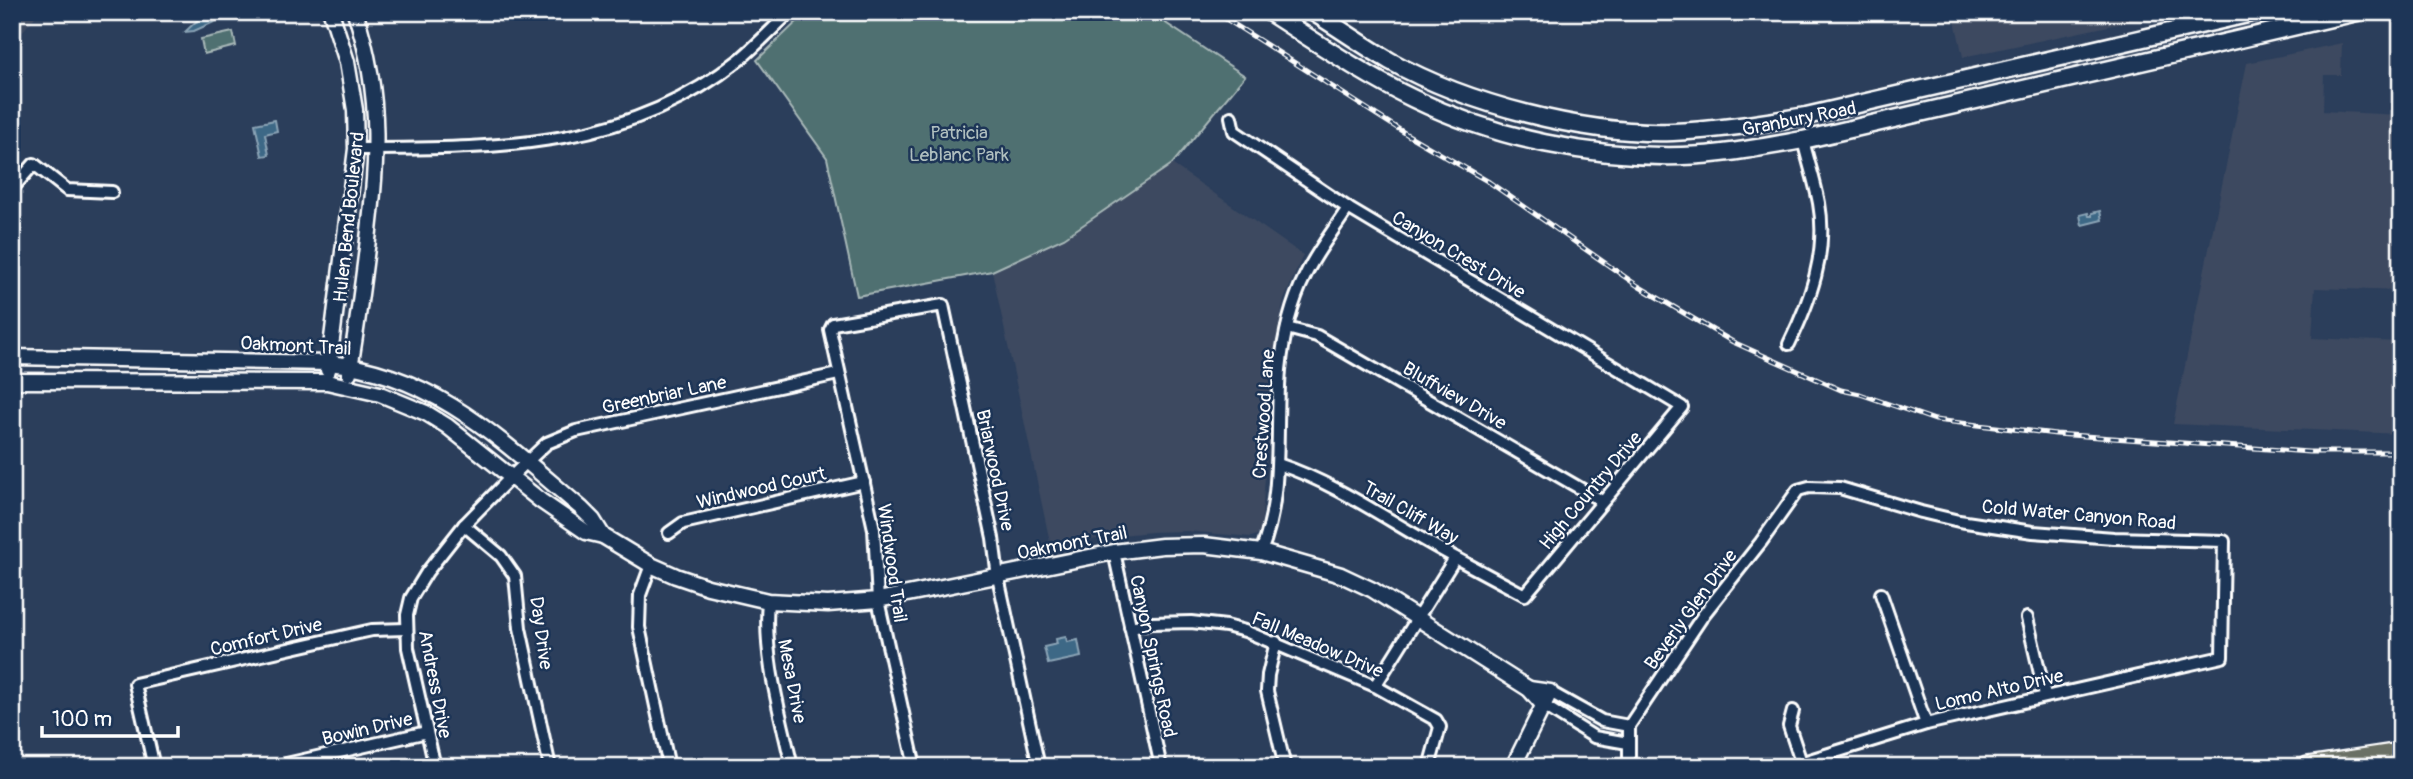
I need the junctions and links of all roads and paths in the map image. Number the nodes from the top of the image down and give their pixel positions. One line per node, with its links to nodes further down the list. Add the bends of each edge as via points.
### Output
1 (331, 12): 17 (street, Hulen Bend Boulevard, via 347,62)
2 (355, 12): 18 (street, Hulen Bend Boulevard, via 370,65)
3 (790, 12): 18 (street, via 738,61 711,79 653,111 603,128 506,146)
4 (1269, 12): 11 (main road, Granbury Road)
5 (1313, 12): 9 (main road, Granbury Road)
6 (2357, 12): 8 (main road, Granbury Road)
7 (2247, 13): 8 (street); 10 (main road, Granbury Road)
8 (2251, 37): 12 (main road, Granbury Road)
9 (1390, 61): 11 (main road); 15 (main road, Granbury Road, via 1491,103)
10 (2035, 63): 12 (main road); 14 (main road, Granbury Road)
11 (1380, 81): 19 (main road, Granbury Road, via 1474,124)
12 (2040, 86): 16 (main road, Granbury Road)
13 (1231, 117): 22 (street, Canyon Crest Drive, via 1234,131)
14 (1798, 117): 15 (main road, Granbury Road, via 1672,132); 16 (main road)
15 (1586, 125): 19 (main road)
16 (1803, 140): 19 (main road, Granbury Road, via 1685,156); 25 (street, via 1819,206 1820,248 1808,305)
17 (356, 149): 18 (street); 28 (street, Hulen Bend Boulevard)
18 (377, 149): 29 (street, Hulen Bend Boulevard)
19 (1583, 150)
20 (12, 189): 21 (street, via 34,164 67,190)
21 (112, 192)
22 (1348, 208): 24 (street, Crestwood Lane, via 1304,277); 35 (street, Canyon Crest Drive)
23 (943, 305): 30 (street, Windwood Trail, via 834,324 830,330); 49 (street, Briarwood Drive)
24 (1287, 328): 37 (street, Crestwood Lane, via 1280,369); 41 (street, Bluffview Drive, via 1317,335)
25 (1789, 344)
26 (12, 358): 27 (street, Oakmont Trail)
27 (69, 359): 28 (street, Oakmont Trail); 31 (street)
28 (329, 363): 29 (street, Oakmont Trail); 33 (street, Hulen Bend Boulevard)
29 (351, 366): 34 (street, Hulen Bend Boulevard); 36 (street, Oakmont Trail, via 438,397 470,415)
30 (838, 374): 36 (street, Greenbriar Lane, via 576,431 547,443); 39 (street, Windwood Trail)
31 (69, 380): 32 (street, Oakmont Trail); 33 (street, Oakmont Trail)
32 (12, 381)
33 (327, 382): 34 (street, Oakmont Trail)
34 (347, 385): 38 (street, Oakmont Trail, via 426,414)
35 (1682, 407): 41 (street, High Country Drive)
36 (527, 461): 38 (street, Greenbriar Lane); 44 (street, Oakmont Trail, via 587,514)
37 (1278, 464): 46 (street, Crestwood Lane, via 1270,525); 47 (street, Trail Cliff Way, via 1340,490)
38 (511, 477): 42 (street, Andress Drive); 44 (street, Oakmont Trail, via 586,532)
39 (864, 482): 43 (street, Windwood Court, via 683,523); 52 (street, Windwood Trail, via 876,542)
40 (1809, 487): 59 (street, Cold Water Canyon Road, via 1840,488 1959,521 2033,532 2224,541); 65 (street, Beverly Glen Drive, via 1798,490 1704,614)
41 (1602, 501): 51 (street, High Country Drive)
42 (464, 525): 57 (street, Andress Drive, via 419,583 411,598); 73 (street, Day Drive, via 501,556 515,576 520,628)
43 (669, 533)
44 (603, 536): 48 (street, Oakmont Trail)
45 (1114, 552): 46 (street, Oakmont Trail, via 1204,545); 49 (street, Oakmont Trail); 56 (street, Canyon Springs Road)
46 (1261, 552): 55 (street, Oakmont Trail, via 1341,575)
47 (1455, 558): 51 (street, Trail Cliff Way); 55 (street)
48 (651, 565): 53 (street, Oakmont Trail, via 708,587); 74 (street, via 640,595 639,627)
49 (998, 576): 52 (street, Oakmont Trail); 77 (street, Briarwood Drive)
50 (1881, 594): 64 (street)
51 (1525, 596)
52 (878, 600): 53 (street, Oakmont Trail, via 828,604); 76 (street, Windwood Trail)
53 (768, 601): 75 (street, Mesa Drive, via 769,658)
54 (2027, 618): 61 (street)
55 (1415, 619): 60 (street); 62 (street, Oakmont Trail)
56 (1130, 627): 58 (street, Fall Meadow Drive, via 1168,622 1209,624); 78 (street, Canyon Springs Road)
57 (406, 629): 66 (street, Andress Drive); 70 (street, Comfort Drive, via 372,630 135,684)
58 (1276, 642): 60 (street, Fall Meadow Drive); 79 (street, via 1267,691)
59 (2222, 657): 61 (street, Lomo Alto Drive)
60 (1375, 686): 80 (street, Fall Meadow Drive, via 1436,720 1440,727)
61 (2045, 695): 64 (street, Lomo Alto Drive)
62 (1547, 699): 65 (street, Oakmont Trail, via 1602,722); 67 (street, Oakmont Trail, via 1594,737); 81 (street)
63 (1793, 711): 69 (street, via 1789,726)
64 (1926, 724): 69 (street, Lomo Alto Drive)
65 (1629, 726): 67 (street)
66 (428, 732): 71 (street, Bowin Drive); 72 (street, Andress Drive)
67 (1628, 743): 82 (street)
68 (2401, 753): 84 (highway)
69 (1801, 762): 83 (street, Lomo Alto Drive)
70 (154, 767)
71 (273, 767)
72 (435, 767)
73 (550, 767)
74 (669, 767)
75 (792, 767)
76 (915, 767)
77 (1039, 767)
78 (1161, 767)
79 (1284, 767)
80 (1429, 767)
81 (1513, 767)
82 (1629, 767)
83 (1787, 767)
84 (2308, 767)

